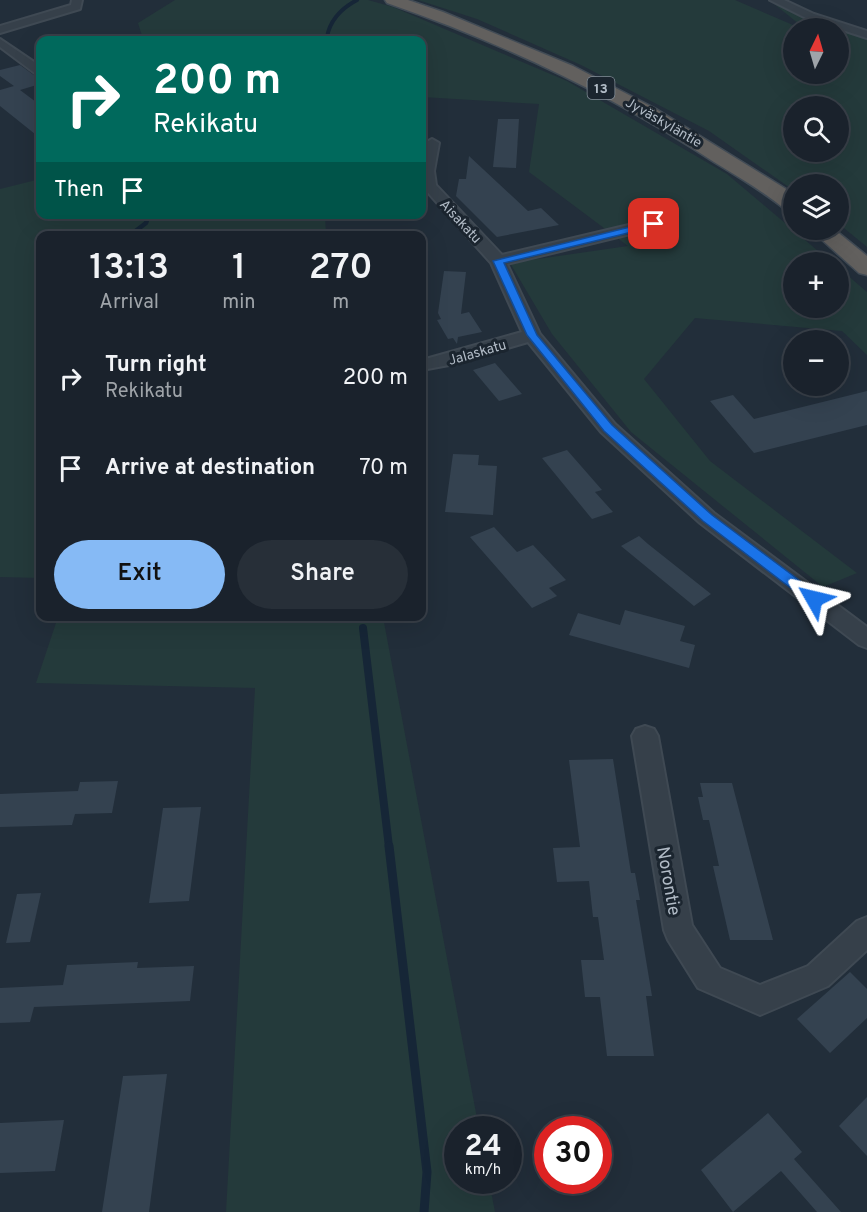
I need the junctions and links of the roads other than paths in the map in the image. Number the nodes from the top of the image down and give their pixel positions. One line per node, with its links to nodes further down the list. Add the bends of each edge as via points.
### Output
1 (77, 0): 4 (street, via 76,7)
2 (393, 0): 9 (highway, Jyväskyläntie / 13, via 553,63 670,123)
3 (775, 0): 5 (street)
4 (0, 30)
5 (867, 35)
6 (0, 42): 7 (street)
7 (36, 67)
8 (432, 143): 12 (street, Aisakatu, via 427,171 429,186)
9 (783, 198)
10 (654, 224): 12 (street)
11 (834, 240): 13 (highway)
12 (498, 261): 14 (street, Aisakatu)
13 (867, 268)
14 (532, 335): 15 (street, Jalaskatu); 16 (street, Aisakatu, via 616,435 707,518)
15 (426, 364)
16 (867, 639)
17 (645, 736): 18 (street, Norontie, via 678,930 709,978 760,1000 818,976)
18 (867, 931)

